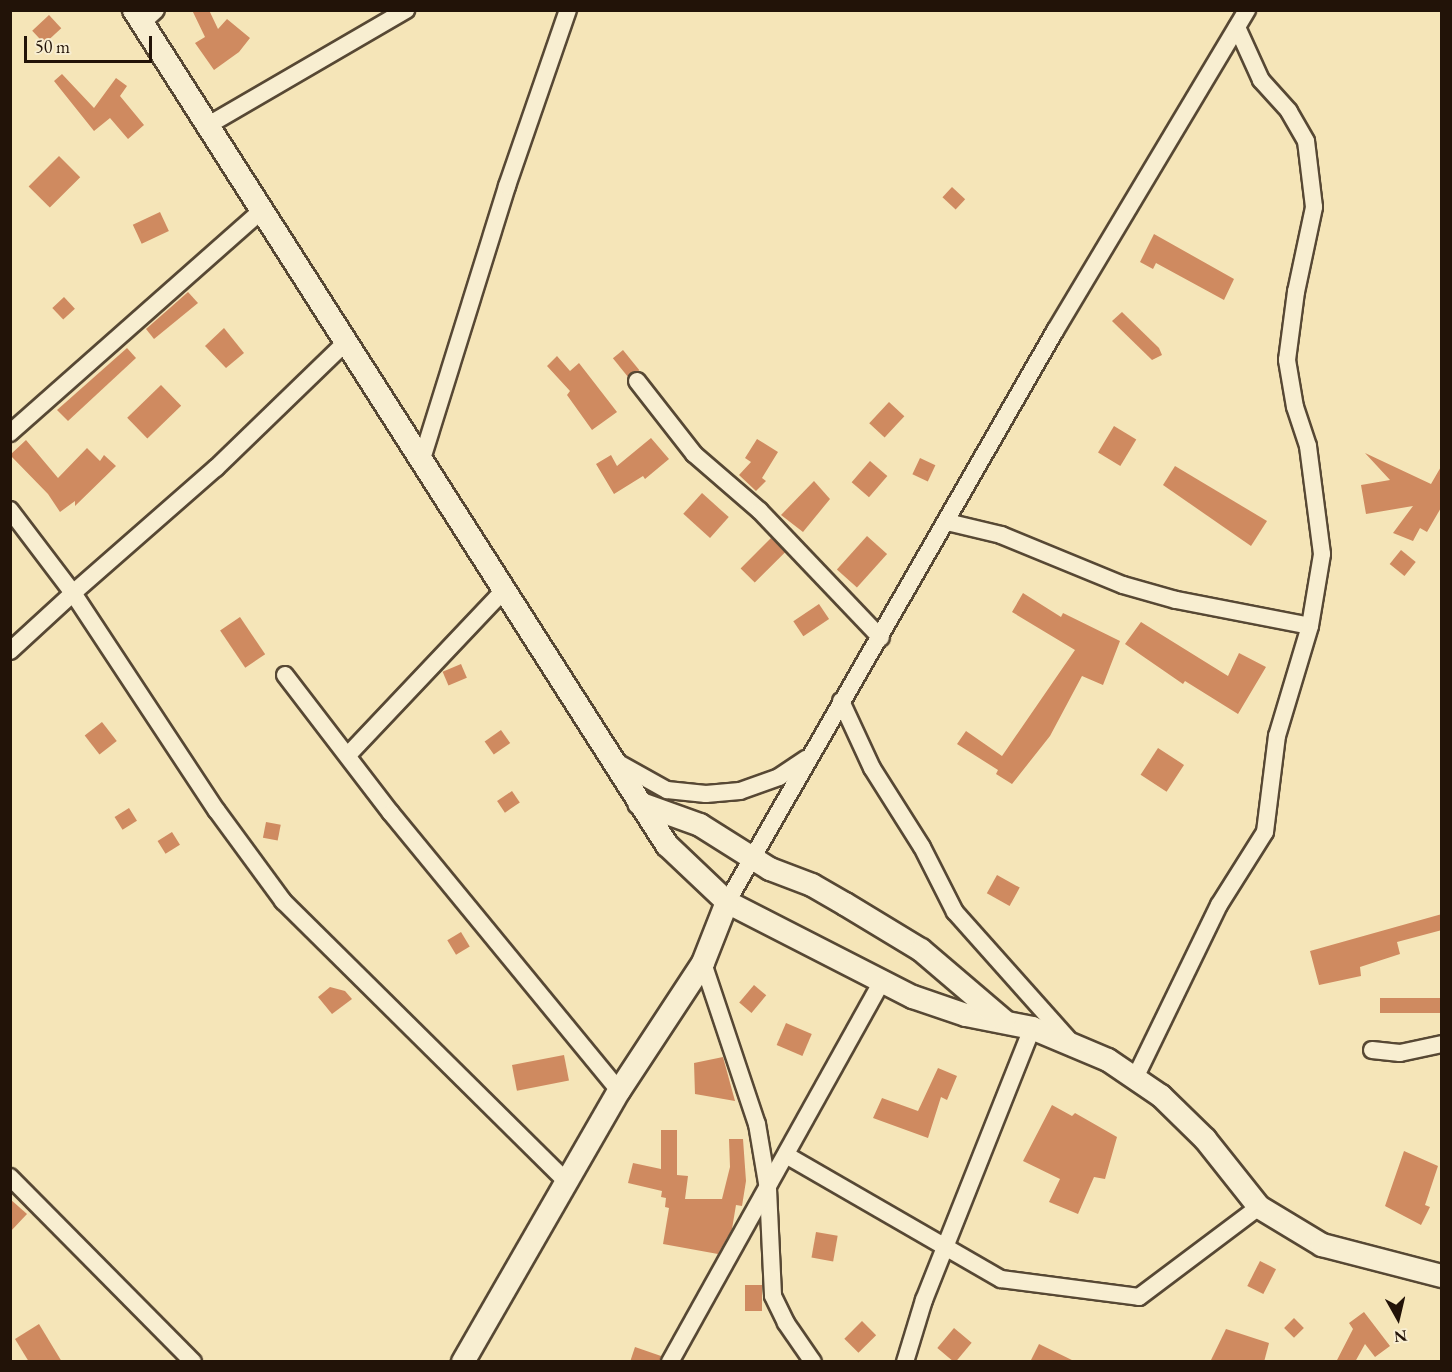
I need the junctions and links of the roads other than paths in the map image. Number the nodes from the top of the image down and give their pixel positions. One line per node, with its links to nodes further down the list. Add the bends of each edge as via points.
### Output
1 (406, 10): 6 (street)
2 (568, 10): 11 (street, via 507,186)
3 (1246, 10): 5 (street)
4 (144, 14): 6 (street)
5 (1237, 27): 13 (street, via 1055,331); 16 (street, via 1261,80 1289,111 1306,141 1314,207 1287,360 1295,407 1308,446 1322,554)
6 (205, 127): 7 (street)
7 (260, 212): 8 (street); 10 (street)
8 (345, 343): 11 (street); 15 (street, via 216,468)
9 (637, 381): 17 (street, via 694,454 760,512)
10 (10, 433)
11 (422, 459): 14 (street)
12 (10, 510): 15 (street)
13 (947, 522): 16 (street, via 1001,535 1123,585 1176,600); 17 (street)
14 (506, 588): 21 (street); 22 (street)
15 (73, 593): 18 (street); 38 (street, via 217,811 284,901)
16 (1310, 626): 34 (street, via 1277,736 1265,832 1219,905)
17 (881, 638): 20 (street)
18 (10, 651)
19 (285, 675): 21 (street)
20 (841, 701): 23 (street); 31 (street, via 872,768 922,847 956,912)
21 (348, 755): 35 (street)
22 (608, 757): 23 (street, via 668,790 706,794 740,791 778,777); 24 (street)
23 (809, 757): 25 (street)
24 (639, 803): 25 (street, via 700,825); 26 (street, via 667,845)
25 (752, 857): 26 (street); 29 (street, via 812,885 921,950)
26 (727, 902): 27 (street); 28 (street)
27 (703, 963): 35 (street); 39 (street, via 757,1124)
28 (882, 981): 29 (street, via 966,1015); 36 (street)
29 (1005, 1022): 30 (street)
30 (1032, 1028): 31 (street); 41 (street)
31 (1071, 1042): 34 (street)
32 (1442, 1044): 33 (street, via 1400,1053)
33 (1372, 1050)
34 (1135, 1078): 40 (street, via 1161,1096 1205,1139)
35 (619, 1091): 38 (street)
36 (786, 1155): 39 (street); 41 (street)
37 (10, 1177): 43 (street)
38 (567, 1182): 44 (street)
39 (768, 1189): 45 (street); 46 (street, via 773,1296)
40 (1259, 1207): 41 (street, via 1139,1297 1001,1279); 42 (street, via 1322,1245)
41 (945, 1247): 47 (street)
42 (1442, 1276)
43 (193, 1362)
44 (463, 1362)
45 (670, 1362)
46 (813, 1362)
47 (905, 1362)

